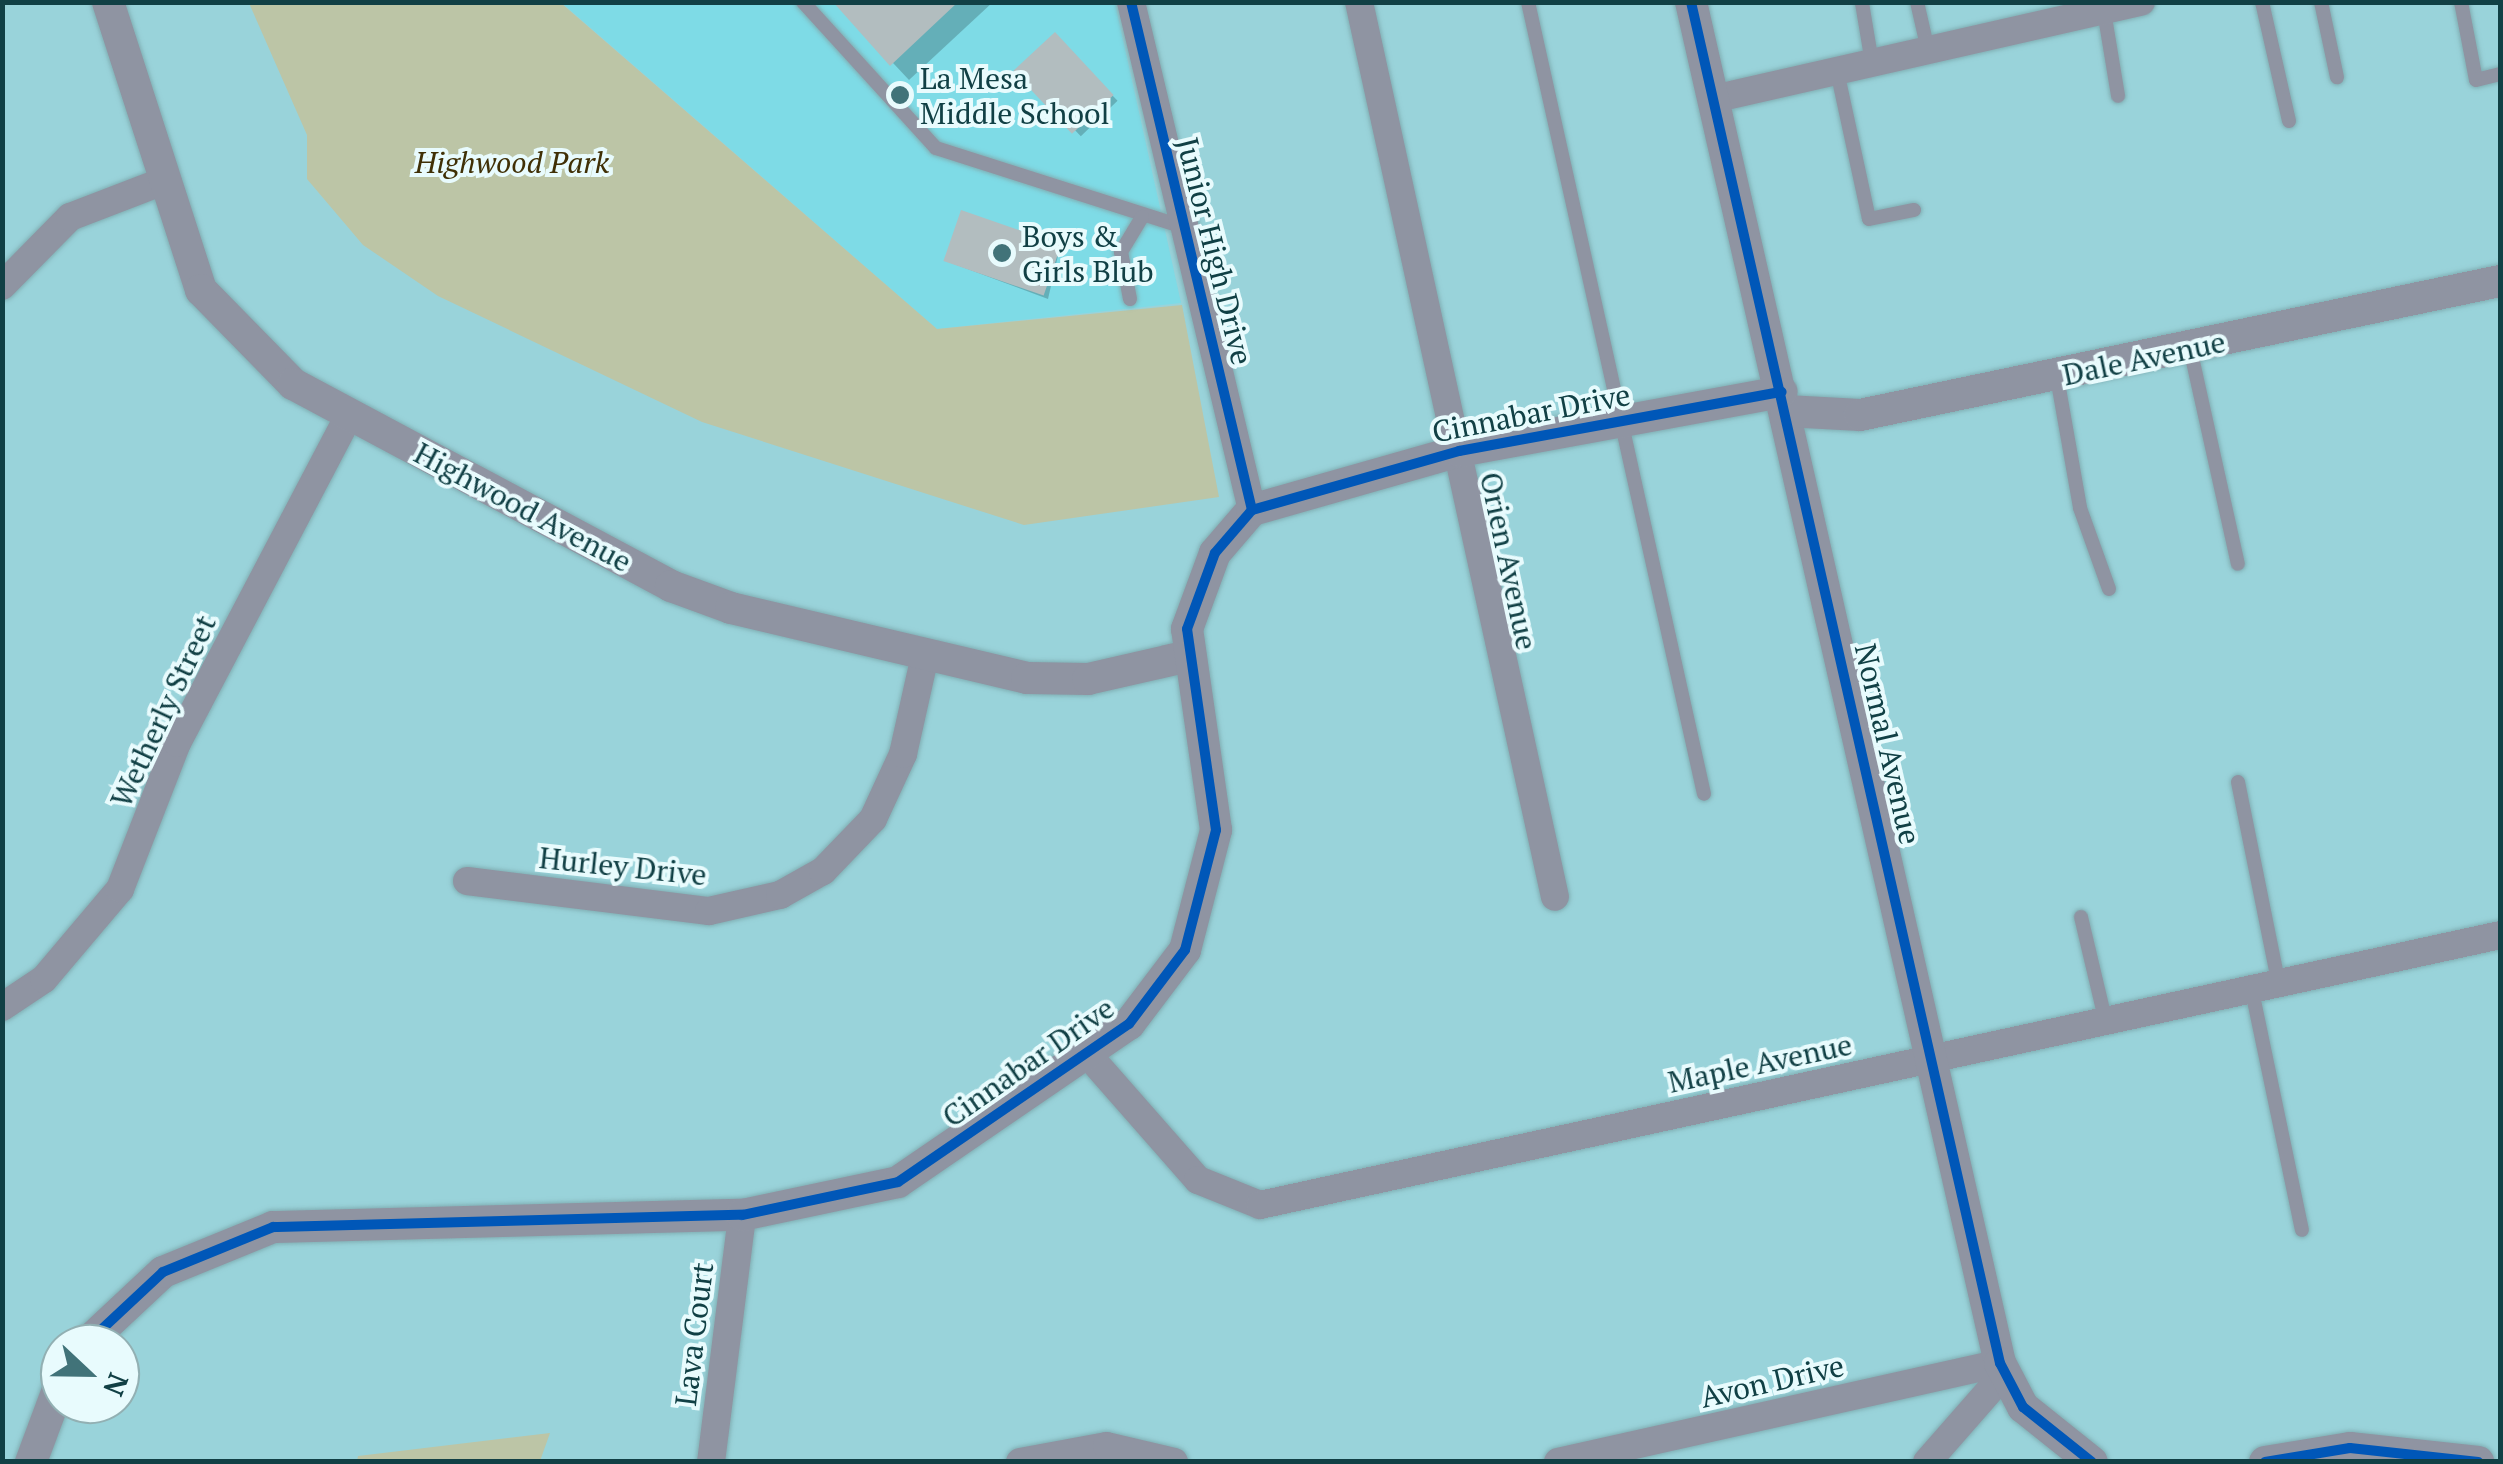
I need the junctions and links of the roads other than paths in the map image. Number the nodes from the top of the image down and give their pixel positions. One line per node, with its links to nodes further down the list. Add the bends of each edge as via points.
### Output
1 (108, 2): 22 (street, Highwood Avenue)
2 (804, 2): 24 (lane, via 936,148)
3 (1130, 2): 25 (street, Junior High Drive)
4 (1358, 2): 34 (street, Orien Avenue)
5 (1528, 2): 33 (lane)
6 (1692, 2): 20 (street, Normal Avenue)
7 (1917, 2): 14 (lane)
8 (2141, 2): 13 (street)
9 (2262, 2): 21 (lane)
10 (2321, 2): 18 (lane)
11 (2461, 2): 17 (lane, via 2476,80)
12 (1862, 3): 15 (lane)
13 (2096, 9): 14 (street); 19 (lane)
14 (1928, 50): 15 (street)
15 (1872, 63): 16 (street)
16 (1836, 71): 20 (street); 23 (lane, via 1869,219)
17 (2500, 74)
18 (2337, 77)
19 (2118, 96)
20 (1713, 99): 31 (street, Normal Avenue)
21 (2289, 121)
22 (164, 181): 27 (street, via 70,217); 32 (street, Highwood Avenue, via 201,290 227,326 292,384)
23 (1914, 210)
24 (1142, 217): 25 (lane); 28 (lane, via 1121,252)
25 (1181, 226): 35 (street, Junior High Drive)
26 (2500, 281): 29 (street, Dale Avenue)
27 (2, 286)
28 (1130, 299)
29 (2190, 348): 30 (street, Dale Avenue); 36 (lane)
30 (2057, 377): 31 (street, Dale Avenue, via 1860,415); 37 (lane, via 2080,508)
31 (1784, 401): 33 (street, Cinnabar Drive); 50 (street, Normal Avenue)
32 (348, 414): 39 (street, Highwood Avenue, via 671,586); 47 (street, Wetherly Street, via 177,743 120,889 56,967)
33 (1620, 420): 34 (street, Cinnabar Drive); 41 (lane)
34 (1459, 450): 35 (street, Cinnabar Drive); 43 (street, Orien Avenue)
35 (1252, 510): 38 (street, Cinnabar Drive, via 1203,576)
36 (2238, 564)
37 (2109, 589)
38 (1184, 657): 39 (street, Highwood Avenue, via 1088,679); 49 (street, Cinnabar Drive, via 1216,799 1207,892 1168,977)
39 (924, 660): 42 (street, Hurley Drive, via 903,754 873,819 822,871 780,895 708,911)
40 (2238, 782): 46 (lane)
41 (1704, 794)
42 (468, 881)
43 (1554, 897)
44 (2081, 917): 48 (lane)
45 (2500, 935): 46 (street, Maple Avenue)
46 (2266, 989): 48 (street, Maple Avenue); 52 (lane)
47 (2, 1007)
48 (2106, 1024): 50 (street, Maple Avenue)
49 (1089, 1056): 50 (street, Maple Avenue, via 1198,1180 1260,1205); 51 (street, Cinnabar Drive, via 898,1182)
50 (1934, 1059): 54 (street, Normal Avenue)
51 (742, 1215): 53 (street, Cinnabar Drive, via 273,1226 163,1272); 57 (street, Lava Court)
52 (2302, 1230)
53 (107, 1324)
54 (2003, 1368): 60 (street, Avon Drive); 61 (street); 62 (street, Normal Avenue, via 2023,1407)
55 (45, 1424): 56 (street)
56 (31, 1462)
57 (711, 1462)
58 (1020, 1462): 59 (street, via 1107,1446)
59 (1174, 1462)
60 (1558, 1462)
61 (1927, 1462)
62 (2092, 1462)
63 (2265, 1462): 64 (street, via 2350,1448)
64 (2478, 1462)

